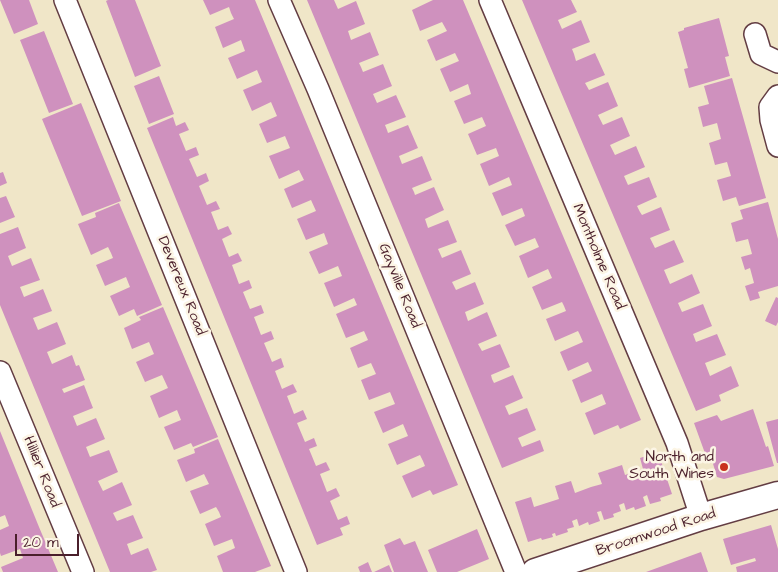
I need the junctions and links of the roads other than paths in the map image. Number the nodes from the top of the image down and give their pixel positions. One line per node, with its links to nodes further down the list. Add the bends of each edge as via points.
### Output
1 (65, 0): 12 (street, Devereux Road)
2 (279, 0): 13 (street, Gayville Road)
3 (490, 0): 10 (street, Montholme Road, via 676,443)
4 (754, 34): 5 (street, via 761,54)
5 (778, 62)
6 (778, 96): 7 (street, via 770,107)
7 (778, 146)
8 (0, 372): 11 (street, Hillier Road)
9 (778, 495): 10 (street, Broomwood Road)
10 (701, 517): 14 (street, Broomwood Road)
11 (83, 572)
12 (296, 572)
13 (516, 572)
14 (535, 572)

